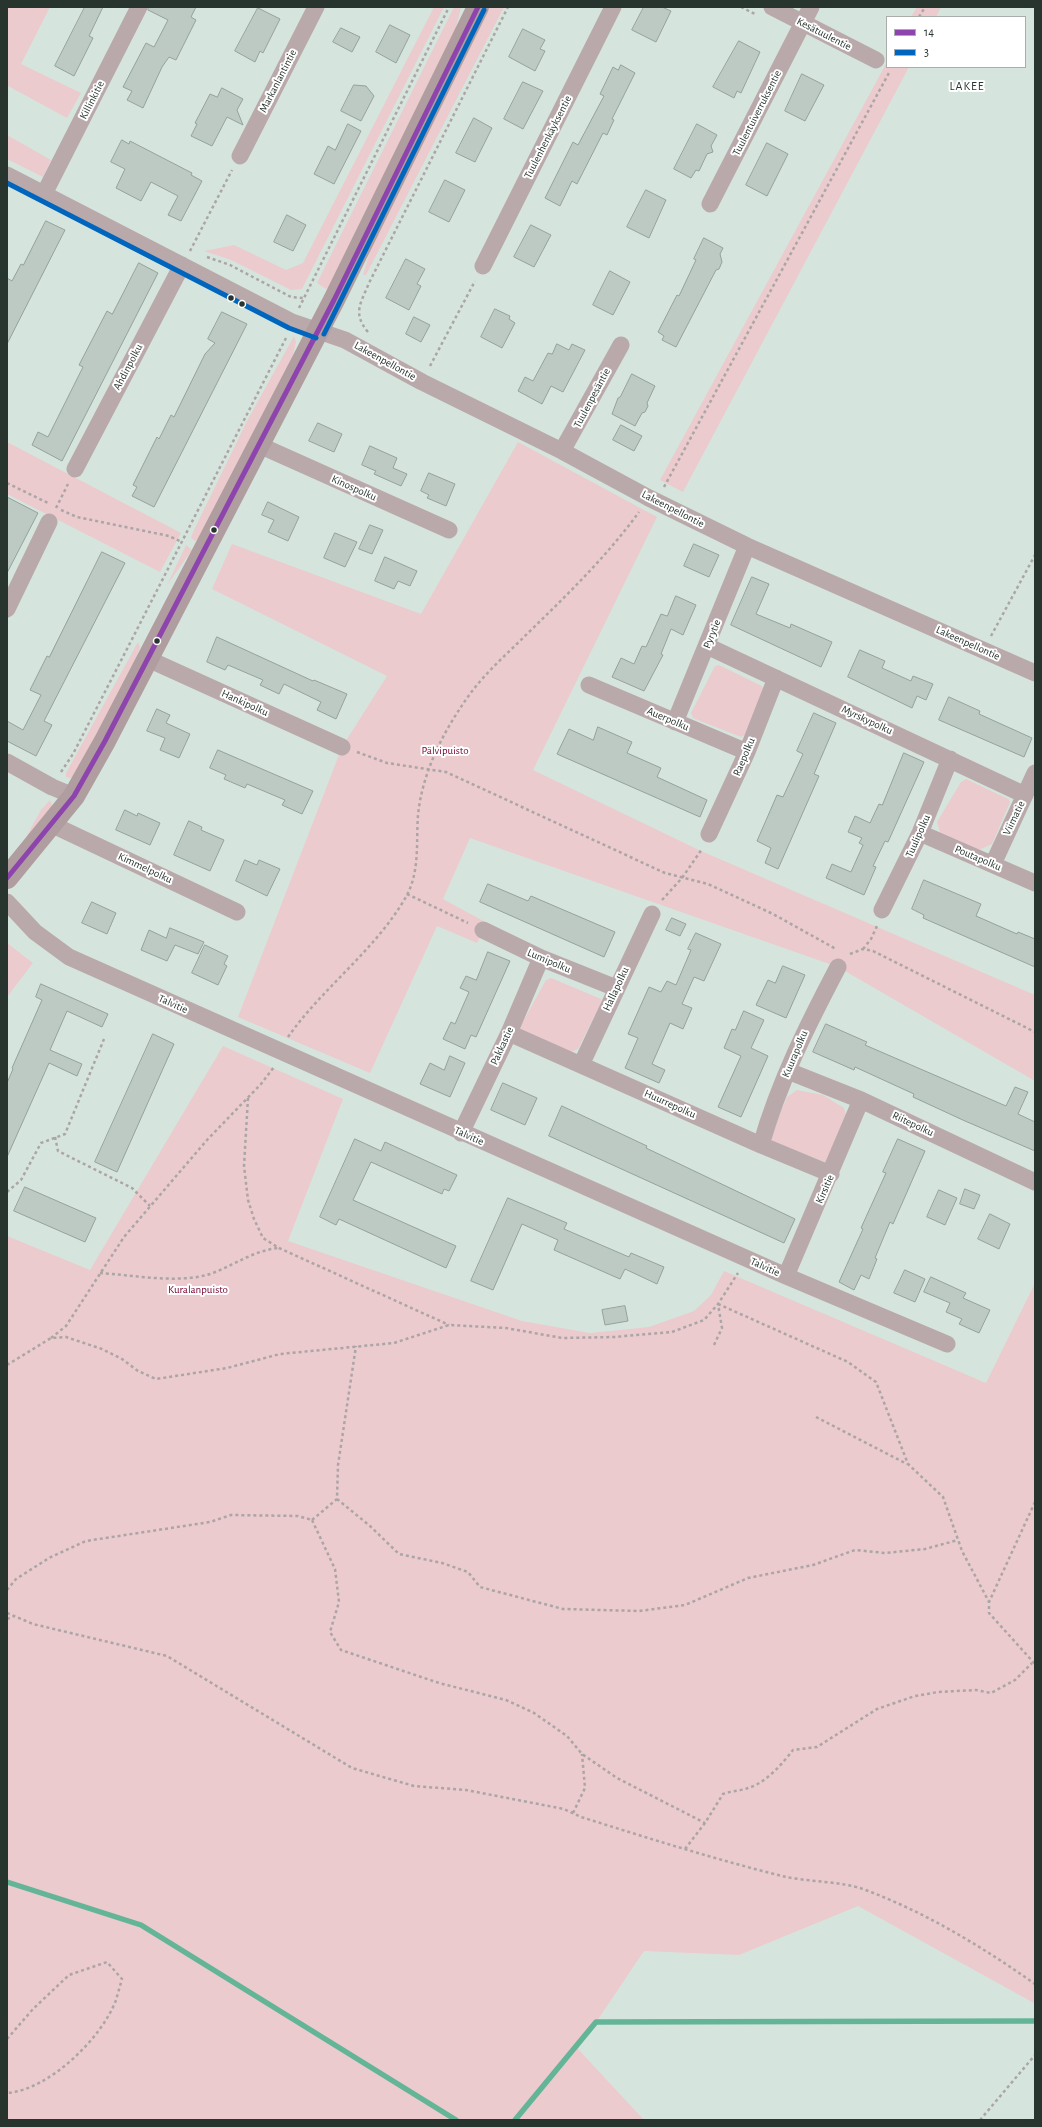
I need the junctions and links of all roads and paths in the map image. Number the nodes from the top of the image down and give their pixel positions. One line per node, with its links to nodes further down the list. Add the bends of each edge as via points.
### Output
1 (139, 7): 16 (street, Killinkitie)
2 (316, 7): 14 (street, Markanlantintie)
3 (449, 7): 20 (path)
4 (478, 7): 21 (street)
5 (508, 7): 22 (path, via 357,311 360,321)
6 (613, 7): 19 (street, Tuulenhenkäyksentie)
7 (772, 7): 11 (street, Kesätuulentie)
8 (812, 7): 11 (street, Tuulentuiverruksentie)
9 (925, 7): 10 (path)
10 (920, 16)
11 (804, 23): 12 (street, Kesätuulentie); 17 (street, Tuulentuiverruksentie)
12 (876, 60)
13 (891, 68): 29 (path)
14 (240, 156): 18 (path)
15 (7, 175): 16 (street, Lakeenpellontie)
16 (44, 194): 18 (street, Lakeenpellontie)
17 (710, 204)
18 (182, 265): 20 (street, Lakeenpellontie); 27 (street, Ahdinpolku)
19 (483, 266): 24 (path)
20 (292, 322): 21 (street, Lakeenpellontie); 32 (path)
21 (318, 331): 25 (street); 26 (street, Lakeenpellontie, via 345,340 422,382)
22 (372, 336)
23 (621, 345): 26 (street, Tuulenpesäntie)
24 (428, 370)
25 (259, 445): 31 (street, Kinospolku); 34 (street)
26 (562, 451): 29 (street, Lakeenpellontie)
27 (75, 469): 30 (path)
28 (7, 483): 30 (path)
29 (656, 494): 33 (street, Lakeenpellontie); 48 (path, via 583,578 488,671 445,731)
30 (52, 515): 32 (path, via 77,516 169,536); 36 (street)
31 (449, 530)
32 (182, 542): 34 (path); 50 (path, via 73,754)
33 (747, 546): 37 (street, Pyrytie); 38 (street, Lakeenpellontie)
34 (203, 550): 39 (street)
35 (1035, 555): 38 (path)
36 (7, 609)
37 (707, 646): 41 (street, Myrskypolku); 43 (street, Pyrytie)
38 (984, 651): 40 (street, Lakeenpellontie)
39 (148, 659): 44 (street, Hankipolku); 52 (street)
40 (1035, 673)
41 (776, 678): 45 (street, Raepolku); 46 (street, Myrskypolku)
42 (589, 685): 43 (street, Auerpolku)
43 (675, 722): 45 (street, Auerpolku)
44 (342, 747): 48 (path, via 387,763)
45 (747, 752): 55 (street, Raepolku)
46 (950, 759): 51 (street, Myrskypolku); 54 (street, Tuulipolku)
47 (7, 762): 50 (street)
48 (429, 770): 58 (path, via 446,772 665,873); 60 (path, via 418,814 418,858)
49 (1035, 773): 51 (street, Viimatie)
50 (52, 787): 52 (street)
51 (1025, 795): 56 (street, Viimatie)
52 (74, 796): 53 (street)
53 (53, 825): 57 (street); 63 (street, Kimmelpolku)
54 (920, 833): 56 (street, Poutapolku); 62 (street, Tuulipolku)
55 (709, 834): 58 (path, via 701,851)
56 (993, 864): 59 (street, Poutapolku)
57 (7, 878)
58 (682, 878): 64 (path); 67 (path, via 708,884 773,914)
59 (1035, 883)
60 (407, 894): 65 (path); 74 (path, via 376,938 300,1020)
61 (7, 902): 74 (street, Talvitie, via 35,932 69,957)
62 (882, 910): 66 (path, via 871,939)
63 (237, 912)
64 (652, 914): 70 (street, Hallapolku)
65 (483, 930): 68 (street, Lumipolku)
66 (863, 949): 69 (path); 71 (path, via 924,974)
67 (838, 950)
68 (541, 958): 70 (street, Lumipolku); 72 (street, Pakkastie)
69 (843, 961): 76 (street, Kuurapolku, via 808,1024)
70 (616, 988): 75 (street, Hallapolku)
71 (1035, 1032)
72 (509, 1033): 75 (street, Huurrepolku); 79 (street, Pakkastie)
73 (104, 1039): 80 (path, via 65,1134)
74 (281, 1052): 77 (path, via 273,1068); 79 (street, Talvitie)
75 (581, 1064): 81 (street, Huurrepolku)
76 (788, 1071): 78 (street, Riitepolku); 81 (street, Kuurapolku, via 772,1107)
77 (248, 1098): 85 (path, via 207,1140); 86 (path, via 244,1166 248,1200 263,1238)
78 (861, 1100): 82 (street, Kirsitie); 83 (street, Riitepolku)
79 (461, 1132): 87 (street, Talvitie)
80 (55, 1137): 84 (path, via 41,1143 21,1180); 85 (path, via 58,1151 132,1188)
81 (761, 1145): 82 (street, Huurrepolku)
82 (832, 1174): 89 (street, Kirsitie)
83 (1035, 1182)
84 (7, 1192)
85 (150, 1206): 88 (path, via 124,1237)
86 (279, 1248): 88 (path, via 265,1249 208,1274 188,1278); 91 (path)
87 (746, 1258): 89 (street, Talvitie); 90 (path)
88 (100, 1273): 92 (path, via 66,1326)
89 (786, 1276): 93 (street, Talvitie)
90 (718, 1304): 91 (path, via 704,1320 672,1332 614,1337 562,1338 506,1328); 94 (path, via 722,1328); 98 (path, via 848,1362 876,1382)
91 (449, 1325): 95 (path, via 394,1343)
92 (51, 1338): 95 (path, via 66,1337 102,1349 156,1379 227,1368 280,1354); 96 (path)
93 (947, 1344)
94 (714, 1345)
95 (356, 1346): 99 (path, via 338,1465)
96 (7, 1365)
97 (816, 1417): 98 (path)
98 (908, 1464): 102 (path, via 943,1497)
99 (337, 1499): 101 (path); 102 (path, via 399,1554 442,1563 468,1572 480,1587 563,1609 639,1611 685,1605 748,1578 813,1565 855,1550 885,1553 925,1549)
100 (1035, 1502): 104 (path)
101 (312, 1520): 103 (path, via 298,1516 231,1515 210,1522 86,1541 49,1558 16,1579); 109 (path, via 335,1569 339,1602 330,1632 342,1650 439,1683 506,1700 534,1713 567,1736)
102 (958, 1540): 104 (path)
103 (7, 1590)
104 (989, 1602): 108 (path, via 989,1613)
105 (7, 1613): 106 (path)
106 (14, 1616): 107 (path); 110 (path, via 33,1624 167,1656 352,1768 414,1786 466,1790 564,1809)
107 (7, 1619)
108 (1034, 1663): 111 (path, via 1015,1680 991,1693 976,1690 938,1692 876,1709 817,1747 793,1750 758,1783 747,1789 723,1794)
109 (582, 1754): 110 (path, via 585,1788); 111 (path, via 617,1778)
110 (573, 1813): 112 (path)
111 (705, 1823): 112 (path)
112 (685, 1850): 113 (path, via 787,1877 861,1888 920,1913 970,1940)
113 (1035, 1984)
114 (7, 2039): 116 (path, via 33,2009 69,1975 107,1962 122,1979 116,2001 96,2034 72,2059 44,2081 21,2092)
115 (1035, 2055): 117 (path)
116 (7, 2093)
117 (980, 2120)

